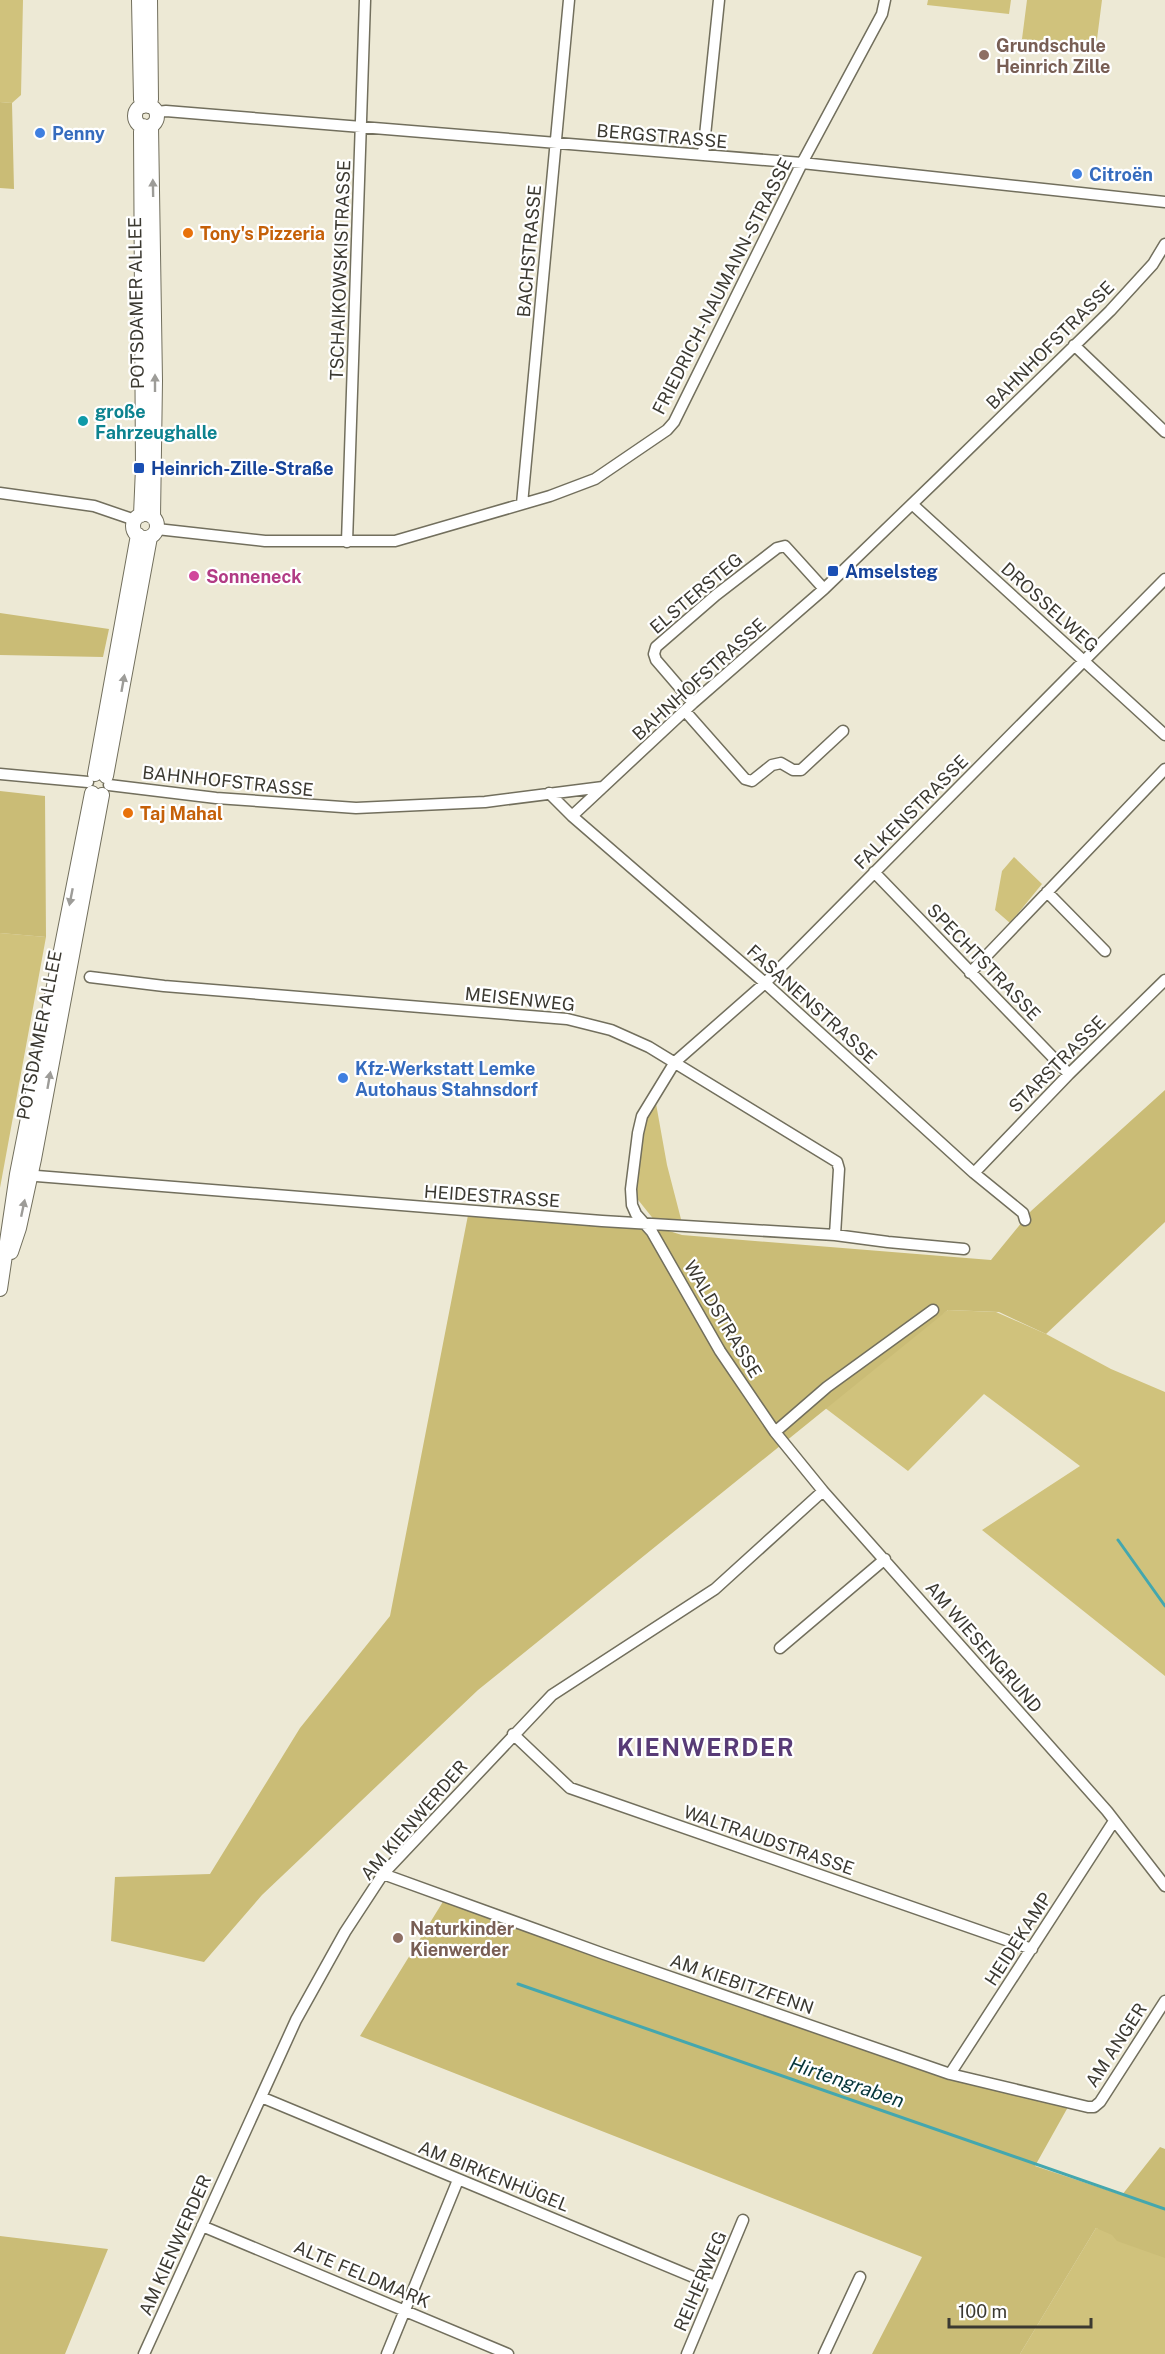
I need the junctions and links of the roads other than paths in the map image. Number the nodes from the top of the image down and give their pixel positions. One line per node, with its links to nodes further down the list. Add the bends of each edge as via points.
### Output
1 (139, 0): 7 (street, via 141,99)
2 (150, 0): 7 (street)
3 (365, 0): 9 (street, TSCHAIKOWSKISTRASSE)
4 (569, 0): 10 (street, BACHSTRASSE)
5 (719, 0): 11 (street)
6 (885, 0): 12 (street, FRIEDRICH-NAUMANN-STRASSE, via 882,14)
7 (150, 108): 8 (street, via 156,120); 8 (street, via 138,110 136,115 137,122); 9 (street, BERGSTRASSE)
8 (147, 126): 20 (street, POTSDAMER ALLEE, via 155,379)
9 (361, 127): 10 (street, BERGSTRASSE); 21 (street, TSCHAIKOWSKISTRASSE)
10 (556, 144): 11 (street, BERGSTRASSE); 18 (street, BACHSTRASSE)
11 (703, 155): 12 (street, BERGSTRASSE)
12 (802, 163): 13 (street, BERGSTRASSE); 18 (street, FRIEDRICH-NAUMANN-STRASSE, via 674,422 595,479)
13 (1165, 202)
14 (1165, 244): 15 (street, BAHNHOFSTRASSE, via 1154,264)
15 (1074, 345): 16 (street); 19 (street, BAHNHOFSTRASSE)
16 (1165, 432)
17 (0, 493): 20 (street, via 94,506)
18 (522, 504): 21 (street, FRIEDRICH-NAUMANN-STRASSE, via 395,541)
19 (912, 504): 23 (street, BAHNHOFSTRASSE); 24 (street, DROSSELWEG)
20 (146, 525): 21 (street, FRIEDRICH-NAUMANN-STRASSE, via 265,541); 30 (street, POTSDAMER ALLEE)
21 (347, 542)
22 (1165, 580): 24 (street, FALKENSTRASSE)
23 (824, 589): 25 (street, BAHNHOFSTRASSE); 25 (street, ELSTERSTEG, via 784,546 777,548 656,647 656,660)
24 (1084, 662): 27 (street, DROSSELWEG); 34 (street, FALKENSTRASSE)
25 (689, 707): 26 (street, via 745,779 752,781 772,765 781,763 801,770); 31 (street, BAHNHOFSTRASSE)
26 (843, 731)
27 (1165, 735)
28 (1165, 769): 35 (street)
29 (0, 774): 30 (street, BAHNHOFSTRASSE)
30 (99, 784): 32 (street, BAHNHOFSTRASSE, via 333,808 485,802); 44 (street, POTSDAMER ALLEE)
31 (604, 787): 32 (street, BAHNHOFSTRASSE); 33 (street)
32 (549, 794): 33 (street, FASANENSTRASSE)
33 (572, 816): 40 (street, FASANENSTRASSE)
34 (874, 872): 37 (street, SPECHTSTRASSE); 40 (street, FALKENSTRASSE)
35 (1047, 892): 36 (street); 37 (street)
36 (1106, 951)
37 (970, 972): 42 (street, SPECHTSTRASSE)
38 (90, 977): 41 (street, MEISENWEG, via 567,1018 611,1030)
39 (1165, 980): 42 (street, STARSTRASSE)
40 (765, 983): 41 (street, FALKENSTRASSE); 43 (street, FASANENSTRASSE)
41 (675, 1062): 46 (street, WALDSTRASSE, via 642,1116 638,1133 631,1189 632,1205); 47 (street, MEISENWEG, via 837,1162)
42 (1069, 1074): 43 (street, STARSTRASSE)
43 (974, 1173): 45 (street, FASANENSTRASSE, via 1023,1213)
44 (24, 1175): 46 (street, HEIDESTRASSE); 49 (street, POTSDAMER ALLEE, via 19,1227)
45 (1025, 1220)
46 (643, 1222): 47 (street, HEIDESTRASSE); 51 (street, WALDSTRASSE, via 720,1351)
47 (835, 1235): 48 (street, HEIDESTRASSE)
48 (964, 1249)
49 (1, 1284)
50 (933, 1310): 51 (street, via 826,1387)
51 (775, 1432): 52 (street, AM WIESENGRUND)
52 (823, 1491): 53 (street, AM WIESENGRUND); 55 (street, AM KIENWERDER, via 715,1589 552,1695)
53 (885, 1559): 54 (street); 56 (street, AM WIESENGRUND)
54 (780, 1648)
55 (513, 1734): 57 (street, AM KIENWERDER); 59 (street, WALTRAUDSTRASSE, via 570,1788)
56 (1114, 1821): 58 (street, AM WIESENGRUND); 59 (street, HEIDEKAMP)
57 (383, 1874): 61 (street, AM KIEBITZFENN); 62 (street, AM KIENWERDER, via 296,2020)
58 (1165, 1886)
59 (1032, 1949): 61 (street, HEIDEKAMP)
60 (1165, 2001): 63 (street, AM ANGER)
61 (950, 2074): 63 (street, AM KIEBITZFENN)
62 (261, 2097): 64 (street, AM BIRKENHÜGEL); 66 (street, AM KIENWERDER)
63 (1094, 2107)
64 (457, 2183): 68 (street, AM BIRKENHÜGEL); 69 (street)
65 (743, 2220): 68 (street, REIHERWEG)
66 (202, 2226): 69 (street, ALTE FELDMARK); 70 (street, AM KIENWERDER)
67 (860, 2277): 74 (street)
68 (715, 2286): 73 (street, REIHERWEG)
69 (405, 2310): 71 (street); 72 (street, ALTE FELDMARK)
70 (144, 2354)
71 (387, 2354)
72 (508, 2354)
73 (687, 2354)
74 (824, 2354)

